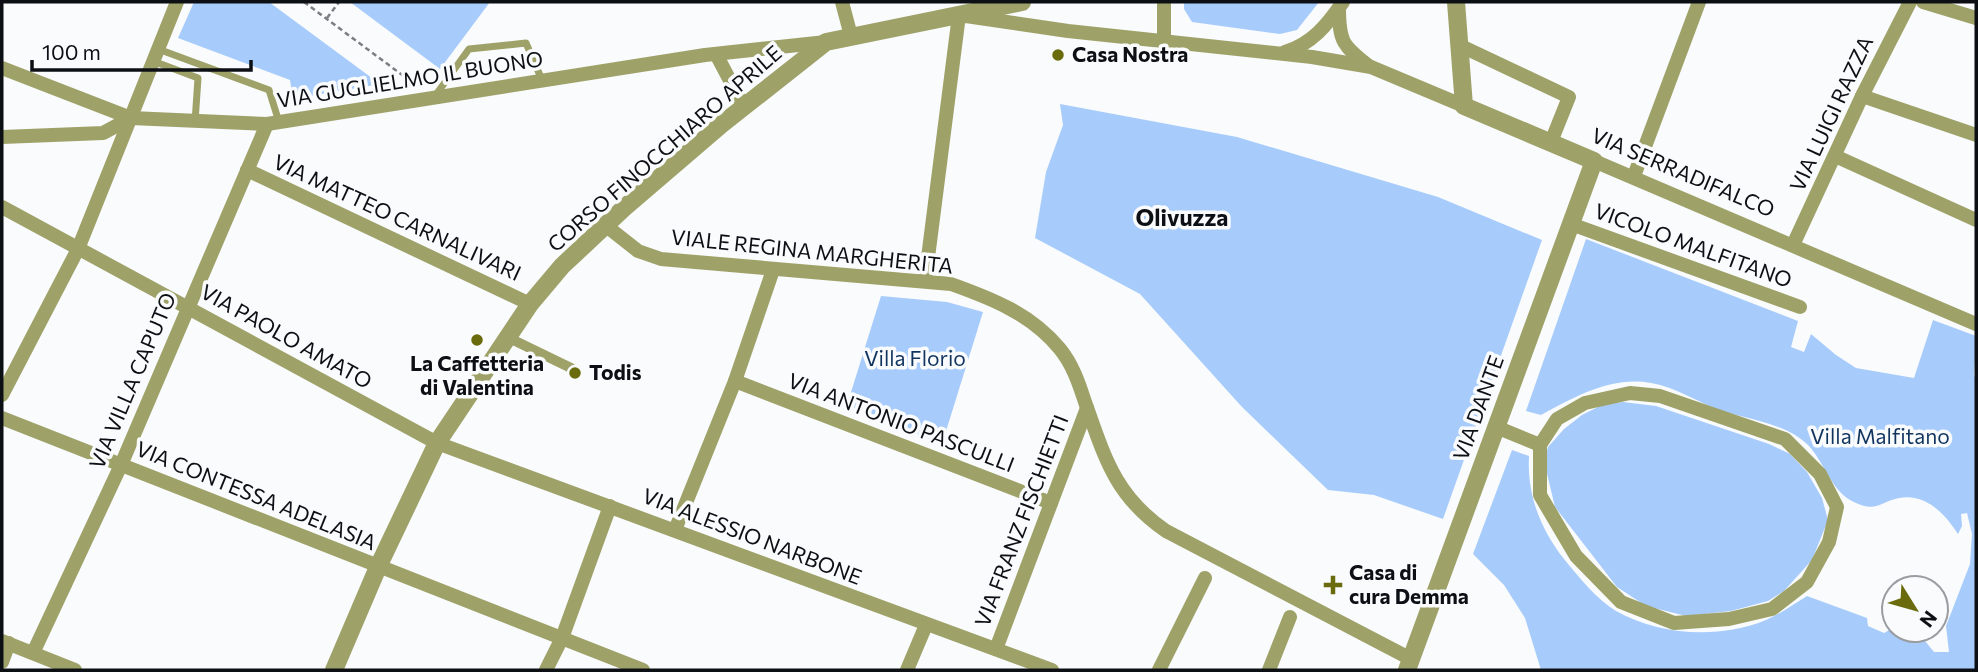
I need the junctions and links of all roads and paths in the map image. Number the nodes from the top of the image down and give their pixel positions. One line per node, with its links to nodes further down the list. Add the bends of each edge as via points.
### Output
1 (177, 2): 21 (street)
2 (304, 2): 13 (path)
3 (339, 2): 13 (path)
4 (842, 2): 15 (street)
5 (1022, 2): 12 (street, CORSO FINOCCHIARO APRILE)
6 (1164, 2): 16 (street)
7 (1456, 2): 18 (street)
8 (1699, 2): 38 (street)
9 (1910, 2): 25 (street, VIA LUIGI RAZZA)
10 (1923, 2): 14 (street)
11 (1341, 5): 20 (street, via 1303,47); 22 (street, via 1339,28 1345,47)
12 (959, 15): 15 (street, CORSO FINOCCHIARO APRILE); 16 (street); 46 (street)
13 (327, 18): 26 (path)
14 (1976, 18)
15 (851, 36): 17 (street, CORSO FINOCCHIARO APRILE)
16 (1164, 41): 20 (street)
17 (826, 42): 19 (street, VIA GUGLIELMO IL BUONO); 28 (street, CORSO FINOCCHIARO APRILE)
18 (1461, 46): 27 (street); 34 (street, via 1569,97)
19 (716, 54): 24 (street, VIA GUGLIELMO IL BUONO); 28 (street)
20 (1280, 54): 22 (street)
21 (156, 55): 29 (street); 30 (lane, via 198,78); 31 (lane, via 269,90)
22 (1371, 67): 27 (street, VIA SERRADIFALCO)
23 (2, 68): 29 (street)
24 (542, 81): 26 (street, VIA GUGLIELMO IL BUONO); 26 (lane, via 526,43 469,49)
25 (1862, 96): 32 (street); 35 (street, VIA LUIGI RAZZA)
26 (433, 98): 31 (street, VIA GUGLIELMO IL BUONO)
27 (1464, 106): 34 (street, VIA SERRADIFALCO)
28 (744, 107): 42 (street, CORSO FINOCCHIARO APRILE)
29 (131, 118): 30 (street, VIA GUGLIELMO IL BUONO); 33 (street, VIA GUGLIELMO IL BUONO, via 103,133); 44 (street)
30 (195, 122): 31 (street, VIA GUGLIELMO IL BUONO)
31 (273, 123): 37 (street, VIA VILLA CAPUTO)
32 (1976, 135)
33 (2, 137)
34 (1551, 142): 36 (street, VIA SERRADIFALCO)
35 (1835, 156): 40 (street); 43 (street, VIA LUIGI RAZZA)
36 (1594, 161): 38 (street, VIA SERRADIFALCO); 41 (street, VIA DANTE)
37 (247, 170): 47 (street, VIA MATTEO CARNALIVARI); 48 (street, VIA VILLA CAPUTO)
38 (1634, 176): 43 (street, VIA SERRADIFALCO)
39 (2, 207): 44 (street, VIA PAOLO AMATO)
40 (1976, 220)
41 (1571, 224): 49 (street, VICOLO MALFITANO); 57 (street, VIA DANTE)
42 (605, 225): 45 (street, VIALE REGINA MARGHERITA, via 638,251 661,259); 47 (street, CORSO FINOCCHIARO APRILE)
43 (1793, 245): 50 (street, VIA SERRADIFALCO)
44 (78, 249): 48 (street, VIA PAOLO AMATO); 54 (street)
45 (773, 270): 46 (street, VIALE REGINA MARGHERITA); 53 (street)
46 (925, 281): 55 (street, VIALE REGINA MARGHERITA, via 951,284 996,300 1028,318 1074,370)
47 (530, 304): 51 (street, CORSO FINOCCHIARO APRILE)
48 (187, 307): 58 (street, VIA PAOLO AMATO); 60 (street, VIA VILLA CAPUTO)
49 (1800, 307)
50 (1976, 324)
51 (507, 337): 52 (street); 58 (street, CORSO FINOCCHIARO APRILE)
52 (571, 368)
53 (735, 381): 61 (street, VIA ANTONIO PASCULLI); 63 (street)
54 (2, 395)
55 (1087, 408): 61 (street, VIA FRANZ FISCHIETTI); 73 (street, VIALE REGINA MARGHERITA, via 1110,470 1146,517)
56 (2, 418): 60 (street, VIA CONTESSA ADELASIA)
57 (1496, 427): 59 (street); 73 (street, VIA DANTE)
58 (437, 443): 62 (street, VIA ALESSIO NARBONE); 64 (street, CORSO FINOCCHIARO APRILE)
59 (1540, 446): 59 (street, via 1541,495 1576,556 1621,602 1674,623 1728,619 1772,608 1807,582 1829,542 1837,507 1820,474 1786,439 1660,396 1630,393 1585,404 1557,419)
60 (121, 465): 64 (street, VIA CONTESSA ADELASIA); 71 (street, VIA VILLA CAPUTO)
61 (1051, 503): 70 (street, VIA FRANZ FISCHIETTI)
62 (610, 506): 63 (street, VIA ALESSIO NARBONE); 68 (street)
63 (675, 530): 67 (street, VIA ALESSIO NARBONE)
64 (378, 566): 68 (street, VIA CONTESSA ADELASIA); 75 (street, CORSO FINOCCHIARO APRILE)
65 (1205, 578): 80 (street)
66 (1290, 617): 81 (street)
67 (926, 625): 70 (street, VIA ALESSIO NARBONE); 78 (street)
68 (562, 638): 76 (street); 77 (street, VIA CONTESSA ADELASIA)
69 (6, 642): 71 (street); 72 (street)
70 (996, 649): 79 (street, VIA ALESSIO NARBONE)
71 (33, 653): 74 (street)
72 (2, 662)
73 (1409, 664)
74 (75, 670)
75 (334, 670)
76 (546, 670)
77 (643, 670)
78 (907, 670)
79 (1052, 670)
80 (1159, 670)
81 (1269, 670)

